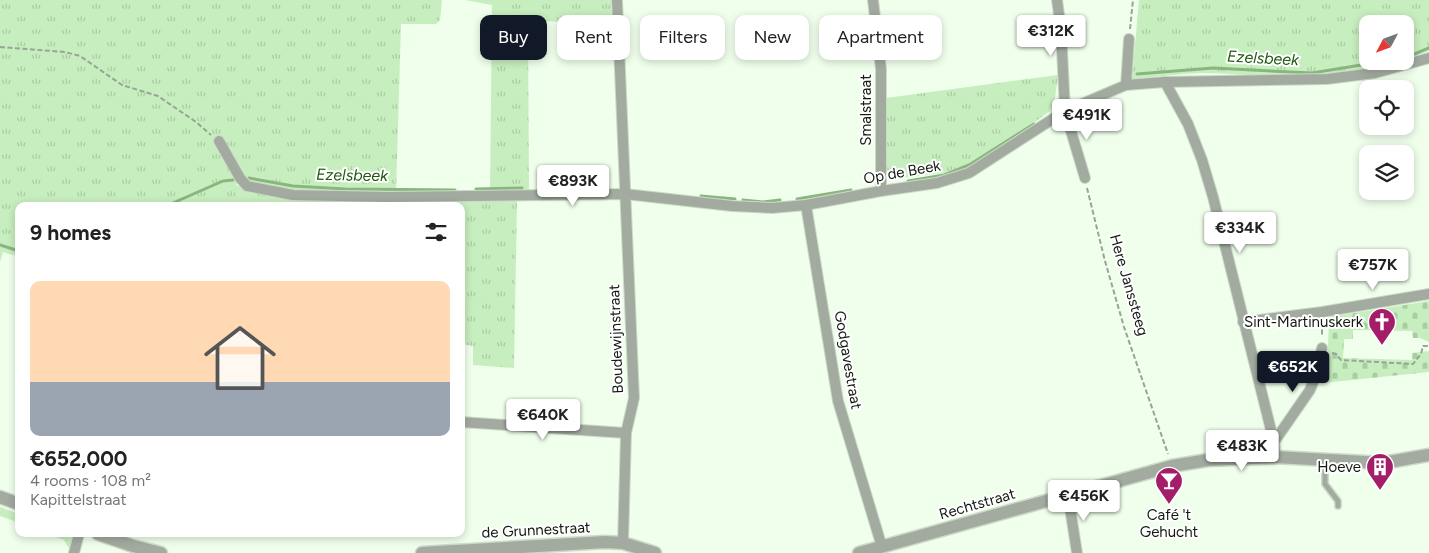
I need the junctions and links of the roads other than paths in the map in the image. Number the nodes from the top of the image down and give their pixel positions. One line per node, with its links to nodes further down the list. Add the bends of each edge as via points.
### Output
1 (617, 0): 12 (street, Boudewijnstraat)
2 (873, 0): 11 (street, Smalstraat, via 881,68)
3 (1057, 0): 8 (street)
4 (1128, 39): 7 (street)
5 (1429, 58): 6 (street, Op de Beek, via 1375,73 1327,79)
6 (1165, 82): 7 (street, Op de Beek); 15 (street, via 1188,124 1202,160)
7 (1126, 85): 8 (street, Op de Beek)
8 (1065, 111): 10 (street); 11 (street, Op de Beek, via 969,173 938,183)
9 (220, 141): 12 (street, via 247,186 293,195)
10 (1085, 178)
11 (881, 191): 13 (street, Op de Beek)
12 (625, 194): 13 (street, Op de Beek, via 732,206 772,208); 18 (street, Boudewijnstraat, via 634,398)
13 (806, 205): 31 (street, Godgavestraat, via 838,401)
14 (1429, 294): 15 (street)
15 (1243, 322): 19 (street)
16 (1322, 348): 19 (street, via 1310,390)
17 (465, 422): 18 (street)
18 (626, 433): 29 (street, Boudewijnstraat)
19 (1274, 442): 21 (street)
20 (1429, 455): 22 (street, Rechtstraat, via 1383,462)
21 (1274, 456): 22 (street, Rechtstraat); 23 (street, Rechtstraat, via 1172,466)
22 (1321, 459): 26 (lane, via 1325,484 1338,501)
23 (1068, 495): 31 (street, Rechtstraat); 37 (street)
24 (0, 497): 25 (street)
25 (15, 503)
26 (1338, 506)
27 (78, 537): 32 (street)
28 (107, 537): 33 (street)
29 (623, 543): 30 (street, de Grunnestraat); 35 (street)
30 (604, 547): 34 (street, de Grunnestraat)
31 (882, 547): 36 (street, Rechtstraat)
32 (74, 553)
33 (161, 553)
34 (422, 553)
35 (655, 553)
36 (859, 553)
37 (1077, 553)

